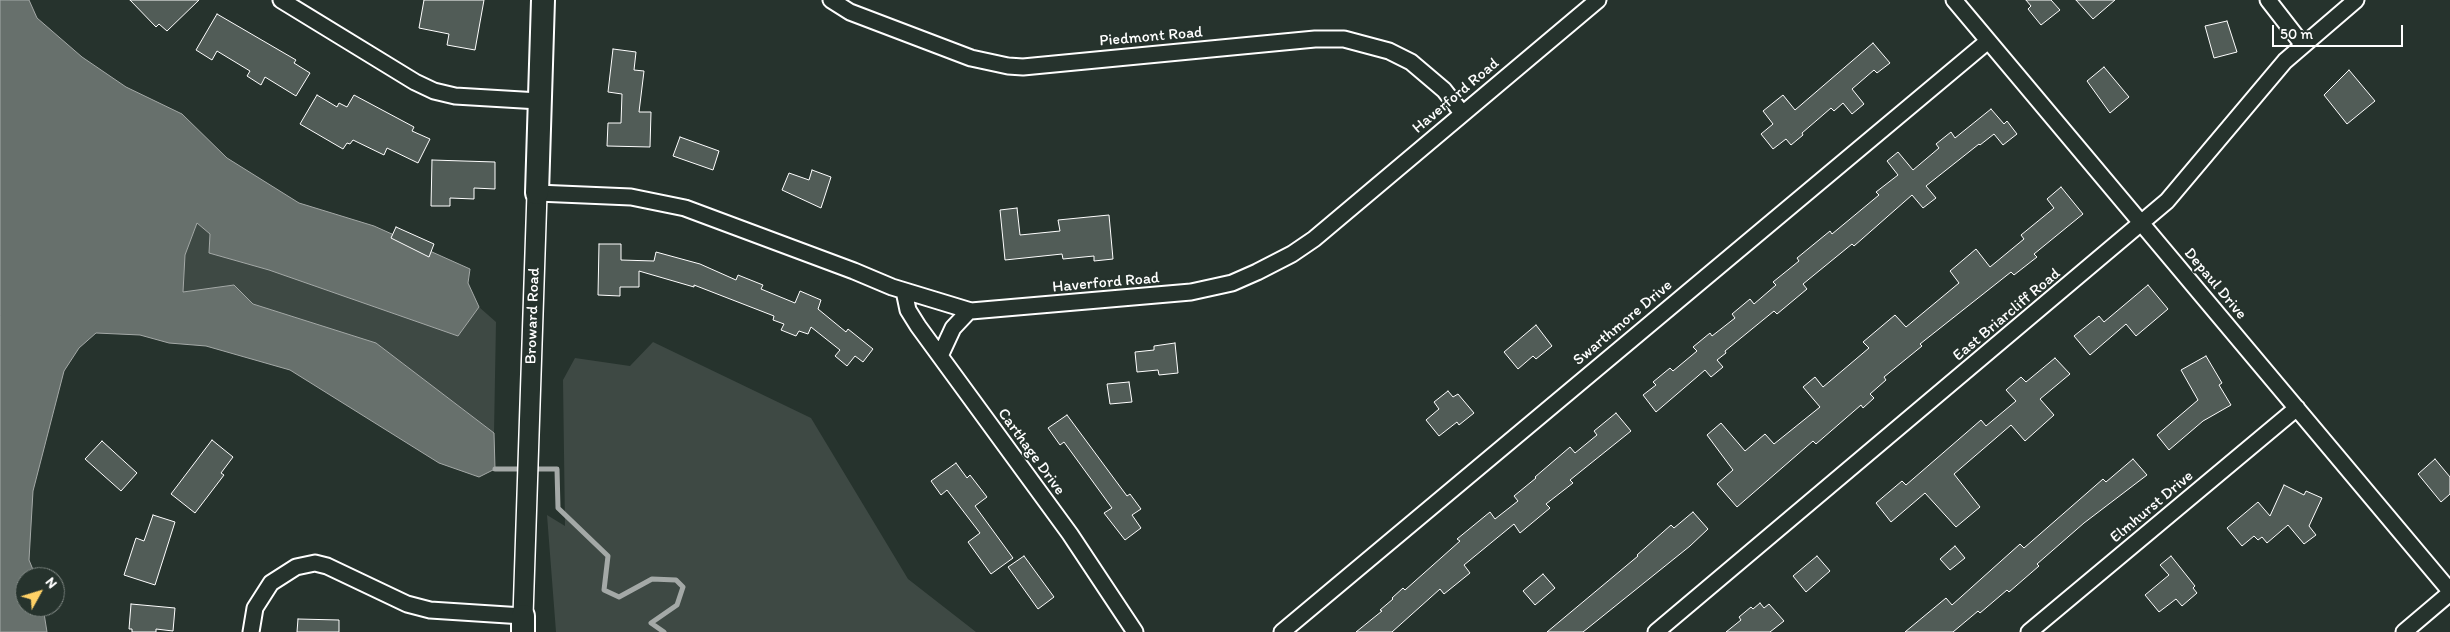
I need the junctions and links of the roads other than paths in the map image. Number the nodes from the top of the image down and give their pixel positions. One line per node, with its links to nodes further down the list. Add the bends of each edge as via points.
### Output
1 (281, 0): 10 (street, via 415,82 434,90 455,96)
2 (543, 0): 10 (main road, Broward Road)
3 (831, 0): 11 (street, Piedmont Road, via 850,12 971,58 1008,66 1344,39 1389,51 1411,62 1444,90)
4 (1598, 0): 11 (street, Haverford Road)
5 (1954, 0): 8 (street, Depaul Drive)
6 (2268, 0): 9 (street)
7 (2356, 0): 9 (street, East Briarcliff Road)
8 (1988, 40): 13 (street, Depaul Drive); 22 (street, Swarthmore Drive)
9 (2303, 45): 13 (street, East Briarcliff Road, via 2267,82 2168,201)
10 (539, 101): 12 (main road, Broward Road)
11 (1462, 113): 15 (street, Haverford Road, via 1314,239 1286,257 1232,283 1159,296)
12 (537, 193): 14 (street, Haverford Road, via 631,197 685,208); 19 (street, Broward Road)
13 (2142, 224): 17 (street, Depaul Drive); 23 (street, East Briarcliff Road)
14 (904, 291): 15 (street, Haverford Road); 16 (street, Carthage Drive, via 908,310)
15 (969, 311): 16 (street, via 953,328)
16 (940, 356): 21 (street, Carthage Drive, via 1070,534)
17 (2297, 408): 18 (street, Depaul Drive); 24 (street, Elmhurst Drive)
18 (2450, 592): 25 (street)
19 (523, 624): 20 (street, via 407,604 315,563 296,567 271,582 255,608)
20 (251, 632)
21 (1134, 632)
22 (1282, 632)
23 (1656, 632)
24 (2029, 632)
25 (2404, 632)

